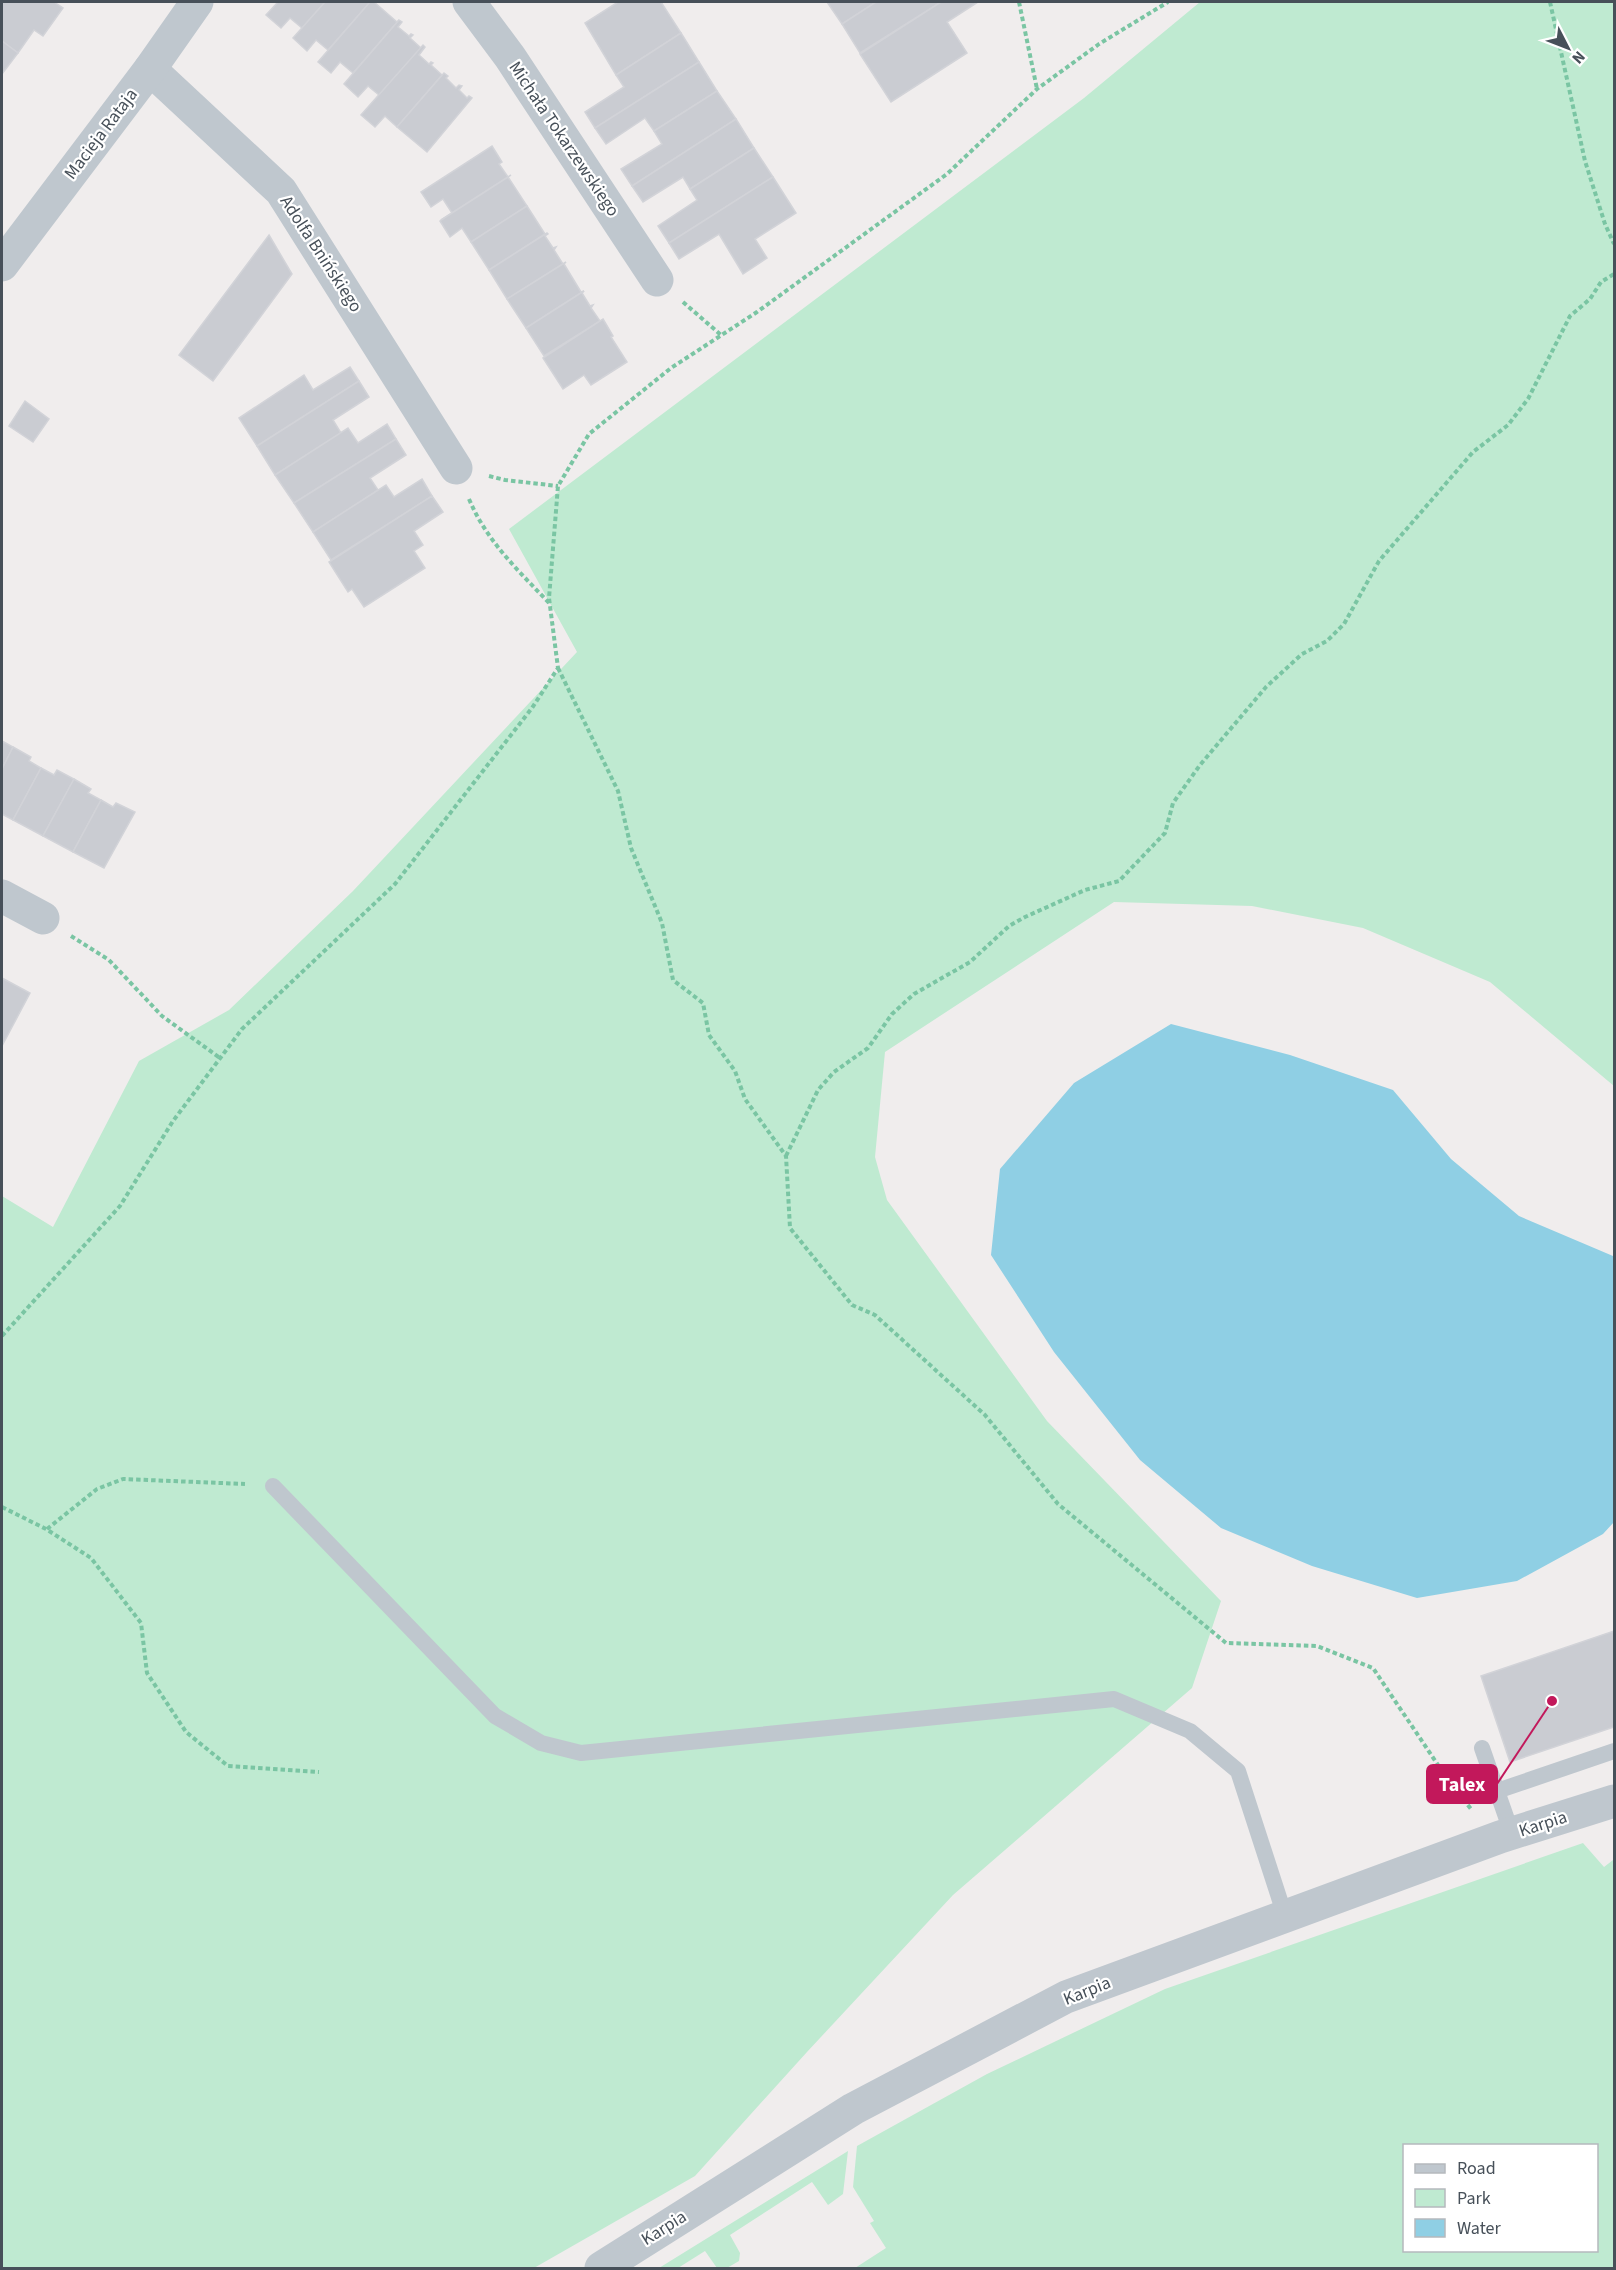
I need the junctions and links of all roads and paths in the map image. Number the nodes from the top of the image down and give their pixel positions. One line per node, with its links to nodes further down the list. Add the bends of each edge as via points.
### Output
1 (197, 2): 6 (street, Macieja Rataja)
2 (469, 2): 11 (street, Michała Tokarzewskiego, via 510,57)
3 (1018, 2): 7 (path)
4 (1168, 2): 7 (path, via 1099,44)
5 (1550, 2): 8 (path, via 1585,161)
6 (150, 69): 9 (street, Macieja Rataja); 13 (street, Adolfa Bnińskiego, via 281,191)
7 (1037, 89): 12 (path, via 947,174)
8 (1614, 244)
9 (2, 265)
10 (1614, 274): 20 (path, via 1601,282 1570,316 1528,399 1508,424 1473,452 1379,561 1344,624 1327,640 1302,654 1266,687 1200,765 1173,803 1165,833 1119,881 1085,890 1025,917 1009,926 970,962 914,994 892,1014 868,1048 834,1072 818,1090)
11 (657, 280): 12 (path)
12 (721, 335): 14 (path, via 671,368 589,434)
13 (456, 468): 14 (path, via 505,480); 15 (path, via 478,520 495,545)
14 (558, 486): 15 (path)
15 (550, 605): 16 (path)
16 (558, 668): 19 (path, via 532,708 395,884 242,1029); 20 (path, via 618,791 631,848 662,923 673,980 703,1003 709,1035 735,1071 745,1099)
17 (2, 896): 18 (street)
18 (43, 918): 19 (path, via 109,960 162,1016)
19 (220, 1058): 21 (path, via 173,1121 120,1206)
20 (786, 1156): 30 (path, via 790,1228 852,1305 875,1315 985,1414 1058,1504 1226,1643 1317,1646 1373,1668 1479,1819)
21 (2, 1336)
22 (273, 1486): 24 (path, via 123,1479 97,1489); 31 (lane, via 495,1716 541,1743 581,1753 1114,1700 1190,1731 1238,1771)
23 (2, 1507): 24 (path)
24 (46, 1529): 27 (path, via 92,1558 141,1623 147,1673 186,1732 228,1766)
25 (1482, 1748): 28 (lane)
26 (1614, 1751): 28 (lane)
27 (319, 1772)
28 (1497, 1791): 30 (lane)
29 (1614, 1801): 30 (street, Karpia)
30 (1506, 1835): 31 (street, Karpia)
31 (1285, 1916): 32 (street, Karpia, via 1066,1997 853,2109)
32 (601, 2268)

